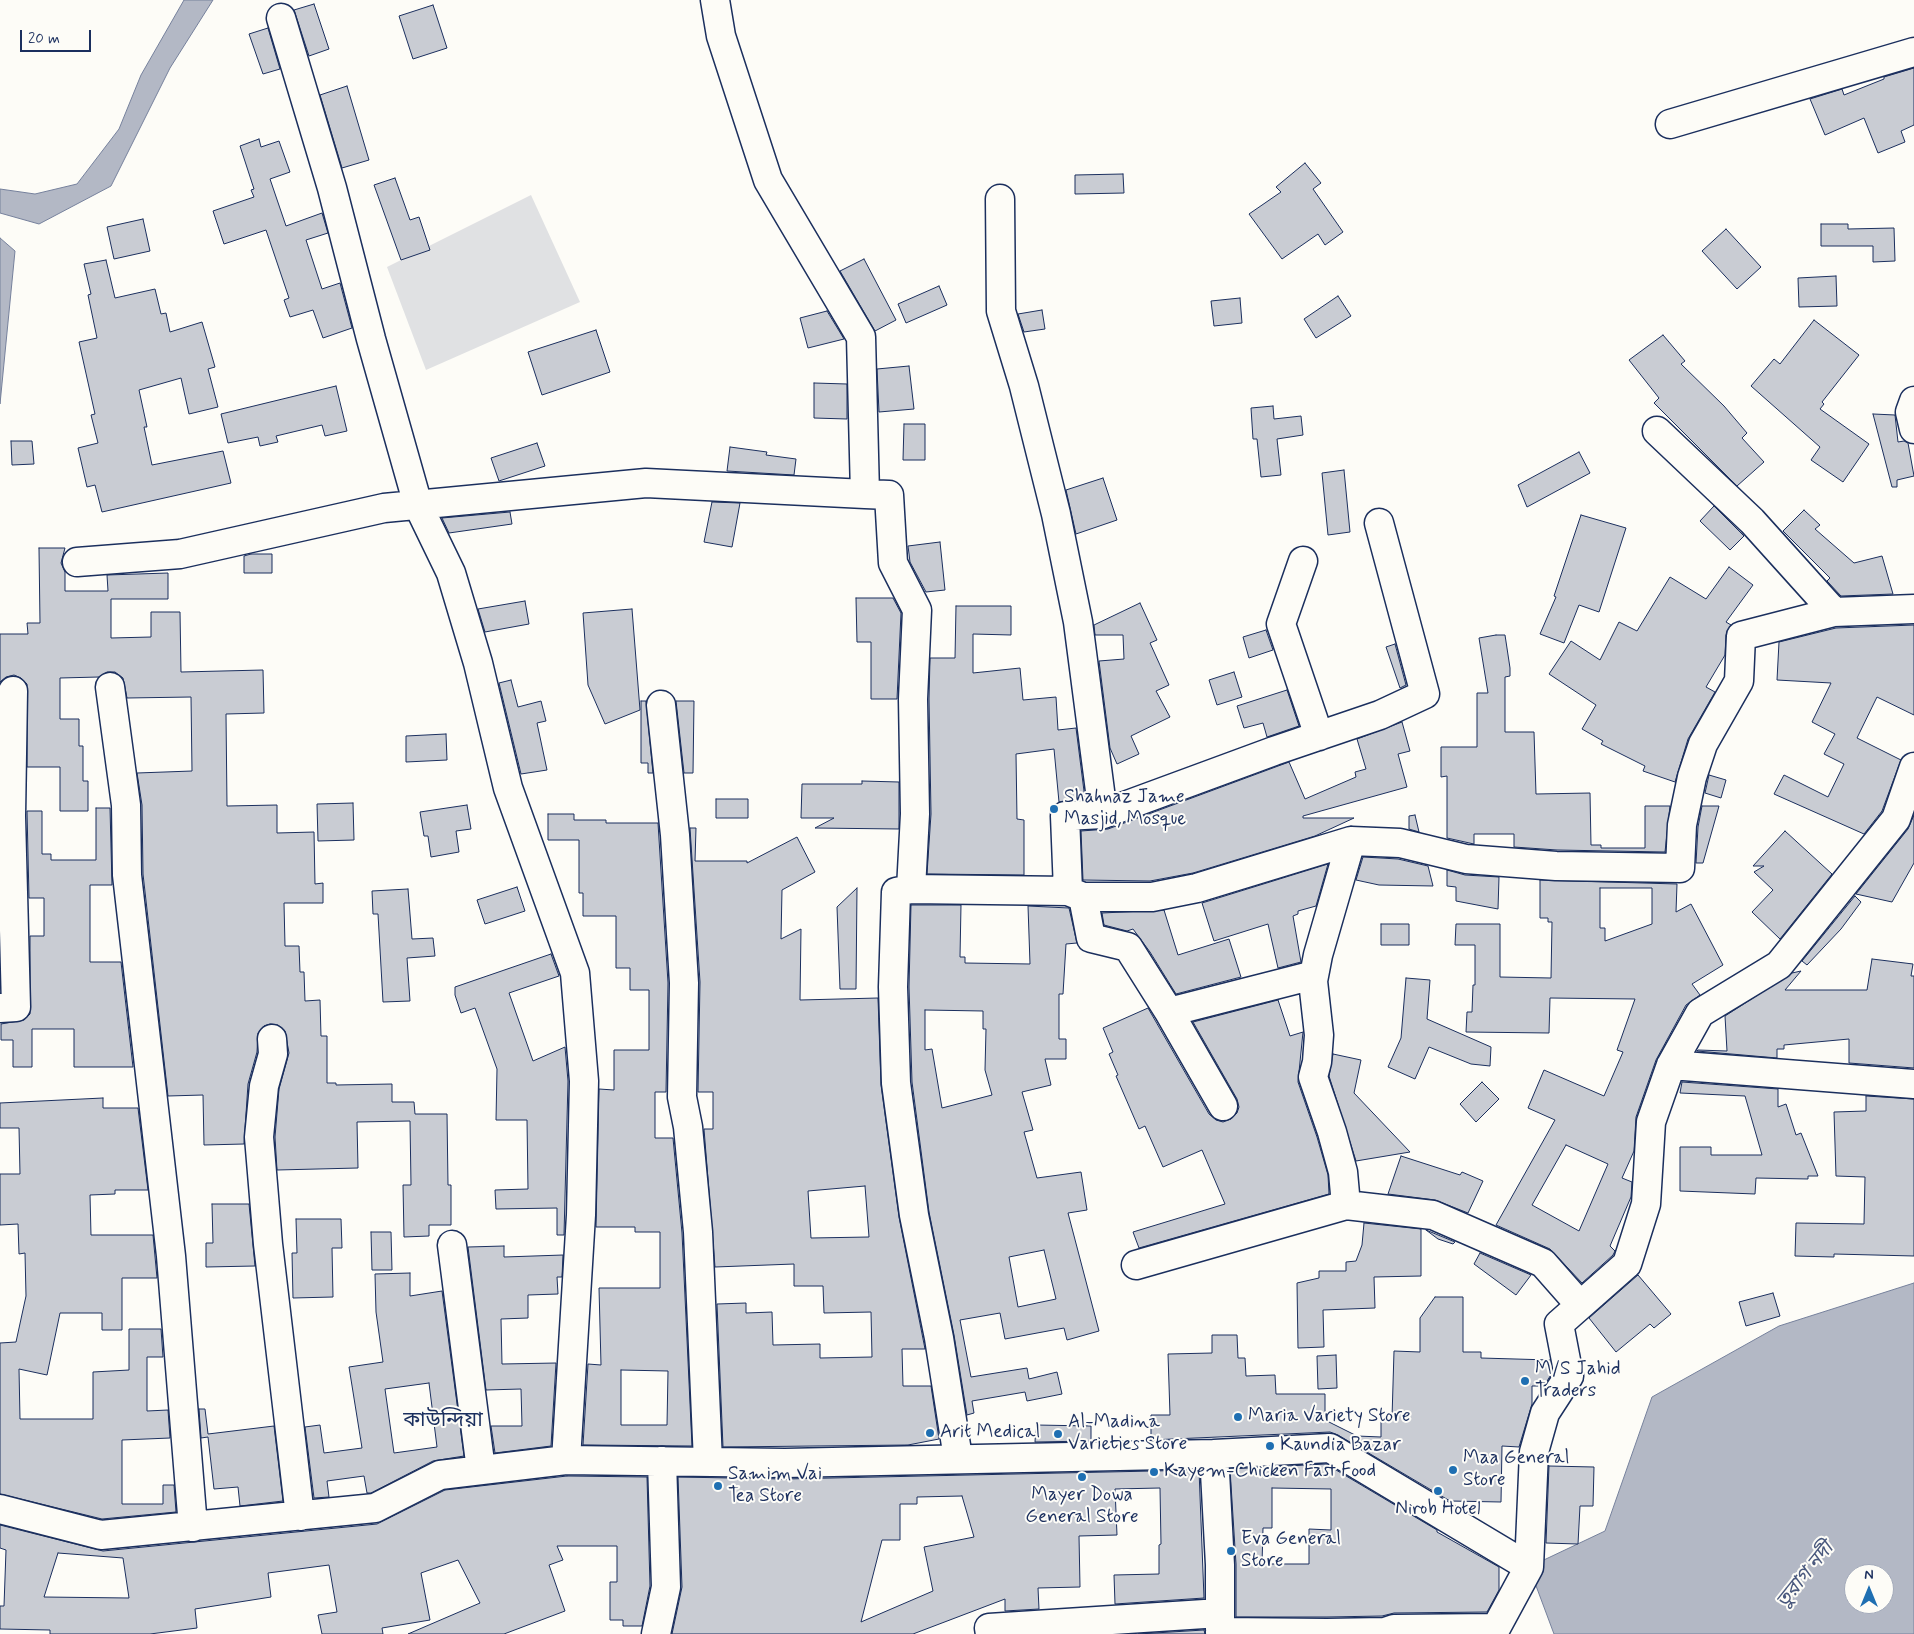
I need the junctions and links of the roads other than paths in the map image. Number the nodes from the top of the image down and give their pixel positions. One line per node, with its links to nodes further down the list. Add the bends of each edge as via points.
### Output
1 (715, 0): 9 (street, via 721,36 768,180 861,337)
2 (281, 18): 10 (street, via 332,188)
3 (1914, 52): 4 (street)
4 (1670, 124)
5 (1000, 198): 21 (street, via 1001,311 1024,386 1078,622)
6 (1914, 401): 7 (street, via 1910,412)
7 (1914, 429)
8 (1657, 432): 15 (street, via 1752,521)
9 (865, 494): 10 (street, via 646,483); 23 (street, via 889,495 894,563 917,610)
10 (418, 505): 13 (street, via 384,508 180,554); 38 (street, via 451,573 478,663 508,788 574,972 584,1081 581,1215)
11 (1378, 523): 19 (street, via 1425,694 1380,715)
12 (1303, 561): 19 (street, via 1281,624)
13 (78, 562)
14 (1914, 609): 15 (street)
15 (1834, 612): 22 (street, via 1741,636 1739,681 1703,744 1692,776 1682,826 1680,868 1556,866 1466,859 1400,843)
16 (110, 688): 44 (street, via 126,805 127,875 172,1256)
17 (13, 691): 26 (street, via 10,816 16,1007)
18 (660, 705): 40 (street, via 675,845 684,983 682,1096 698,1232)
19 (1318, 736): 21 (street)
20 (1914, 767): 29 (street, via 1896,820 1779,965 1700,1014)
21 (1103, 814): 24 (street, via 1065,816)
22 (1351, 841): 24 (street, via 1197,888 1152,897); 25 (street)
23 (911, 889): 24 (street); 37 (street, via 896,892 893,987 896,1083 914,1215 939,1338)
24 (1076, 894): 27 (street, via 1091,938 1128,948)
25 (1314, 975): 27 (street); 32 (street, via 1318,1034 1313,1078 1343,1172)
26 (0, 1008)
27 (1169, 1012): 31 (street)
28 (272, 1039): 43 (street, via 273,1054 264,1086 259,1137 268,1244)
29 (1672, 1065): 30 (street); 35 (street, via 1651,1122 1646,1204 1627,1264)
30 (1914, 1084)
31 (1223, 1106)
32 (1346, 1205): 34 (street); 35 (street, via 1433,1215 1544,1263)
33 (452, 1245): 41 (street)
34 (1136, 1265)
35 (1580, 1305): 45 (street, via 1559,1324 1569,1376 1545,1413 1534,1452)
36 (1214, 1454): 37 (street); 45 (street, via 1330,1448); 46 (street)
37 (958, 1458): 40 (street)
38 (566, 1460): 39 (street); 41 (street)
39 (662, 1462): 40 (street); 47 (street, via 666,1587)
40 (708, 1462)
41 (481, 1470): 43 (street, via 440,1475 375,1508)
42 (0, 1509): 44 (street, via 100,1535)
43 (300, 1516): 44 (street)
44 (193, 1528)
45 (1529, 1567): 46 (street, via 1496,1628 1327,1633)
46 (1220, 1626): 48 (street, via 989,1628)
47 (656, 1634)
48 (990, 1634)

